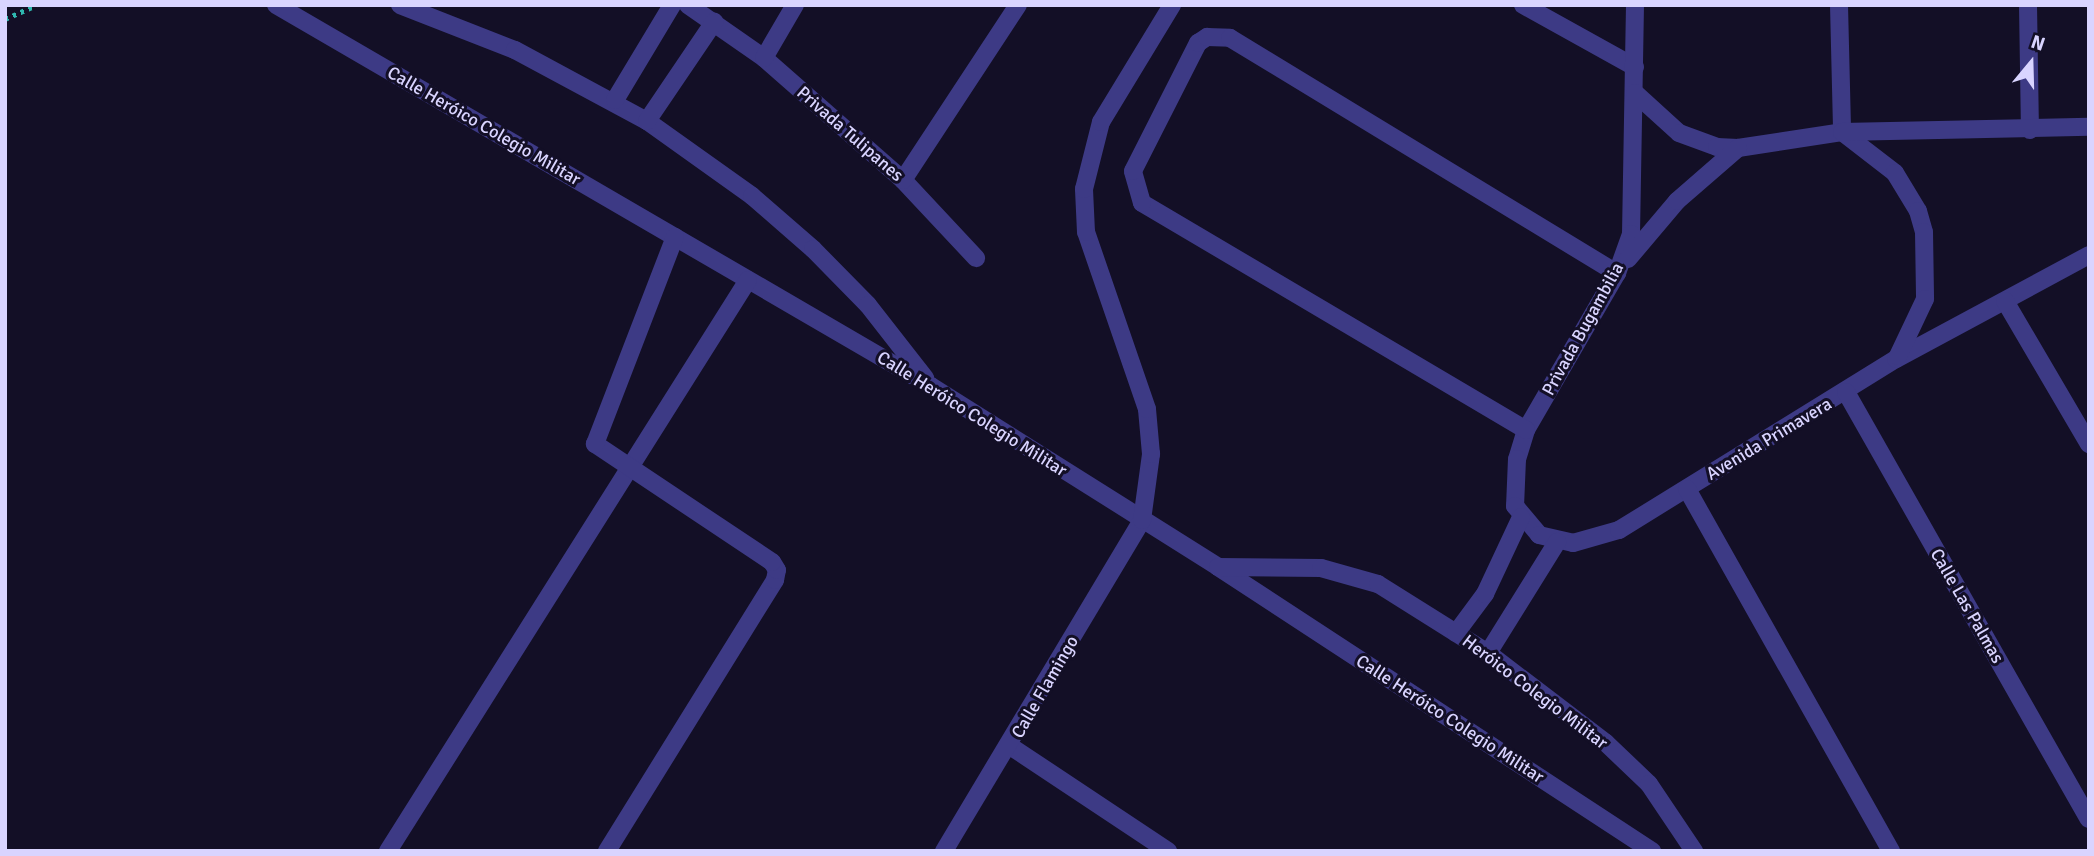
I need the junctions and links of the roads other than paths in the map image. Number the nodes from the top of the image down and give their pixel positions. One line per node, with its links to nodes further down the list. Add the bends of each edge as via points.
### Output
1 (276, 5): 23 (street, Calle Heróico Colegio Militar)
2 (400, 5): 16 (street, via 515,50)
3 (672, 5): 16 (street)
4 (688, 5): 12 (street, Privada Tulipanes)
5 (795, 5): 13 (street)
6 (1018, 5): 22 (street)
7 (1172, 5): 37 (street, via 1101,122 1084,189 1086,232 1147,408 1152,454)
8 (1523, 5): 14 (street)
9 (1635, 5): 14 (street, Privada Bugambilia)
10 (1839, 5): 20 (street)
11 (2028, 5): 19 (street)
12 (713, 22): 13 (street, Privada Tulipanes); 17 (street)
13 (764, 58): 22 (street, Privada Tulipanes)
14 (1635, 67): 15 (street, Privada Bugambilia)
15 (1635, 93): 21 (street, via 1679,133 1707,144); 26 (street, Privada Bugambilia, via 1631,234)
16 (615, 100): 17 (street)
17 (647, 121): 30 (street, via 752,196 813,248 868,305)
18 (2089, 127): 19 (street)
19 (2030, 130): 20 (street)
20 (1842, 132): 21 (street); 29 (street, via 1895,173 1918,211 1924,232 1925,299)
21 (1738, 148): 26 (street, via 1676,201)
22 (904, 180): 25 (street, Privada Tulipanes)
23 (675, 237): 27 (street, Calle Heróico Colegio Militar); 34 (street, via 595,444)
24 (2089, 255): 28 (street, Avenida Primavera)
25 (976, 258)
26 (1617, 273): 32 (street, Privada Bugambilia); 32 (street, via 1230,38 1207,37 1198,43 1133,171 1142,204)
27 (748, 280): 30 (street, Calle Heróico Colegio Militar); 34 (street)
28 (2005, 301): 29 (street, Avenida Primavera); 33 (street)
29 (1896, 359): 31 (street, Avenida Primavera)
30 (931, 386): 37 (street, Calle Heróico Colegio Militar)
31 (1846, 393): 35 (street, Avenida Primavera); 43 (street, Calle Las Palmas)
32 (1526, 430): 36 (street, Privada Bugambilia, via 1513,479 1515,506)
33 (2089, 444)
34 (631, 468): 45 (street); 46 (street, via 772,562 777,570)
35 (1687, 489): 38 (street, Avenida Primavera, via 1603,537); 50 (street)
36 (1521, 517): 38 (street, via 1539,535); 40 (street, via 1485,594)
37 (1142, 520): 39 (street, Calle Heróico Colegio Militar); 42 (street, Calle Flamingo)
38 (1557, 542): 41 (street)
39 (1218, 567): 40 (street, Heróico Colegio Militar, via 1340,570 1378,584); 44 (street, Calle Heróico Colegio Militar)
40 (1456, 633): 41 (street, Heróico Colegio Militar)
41 (1488, 653): 49 (street, Heróico Colegio Militar, via 1606,743 1649,783)
42 (1010, 746): 47 (street, Calle Flamingo); 48 (street)
43 (2089, 819)
44 (1642, 848)
45 (388, 851)
46 (607, 851)
47 (944, 851)
48 (1168, 851)
49 (1694, 851)
50 (1891, 851)

